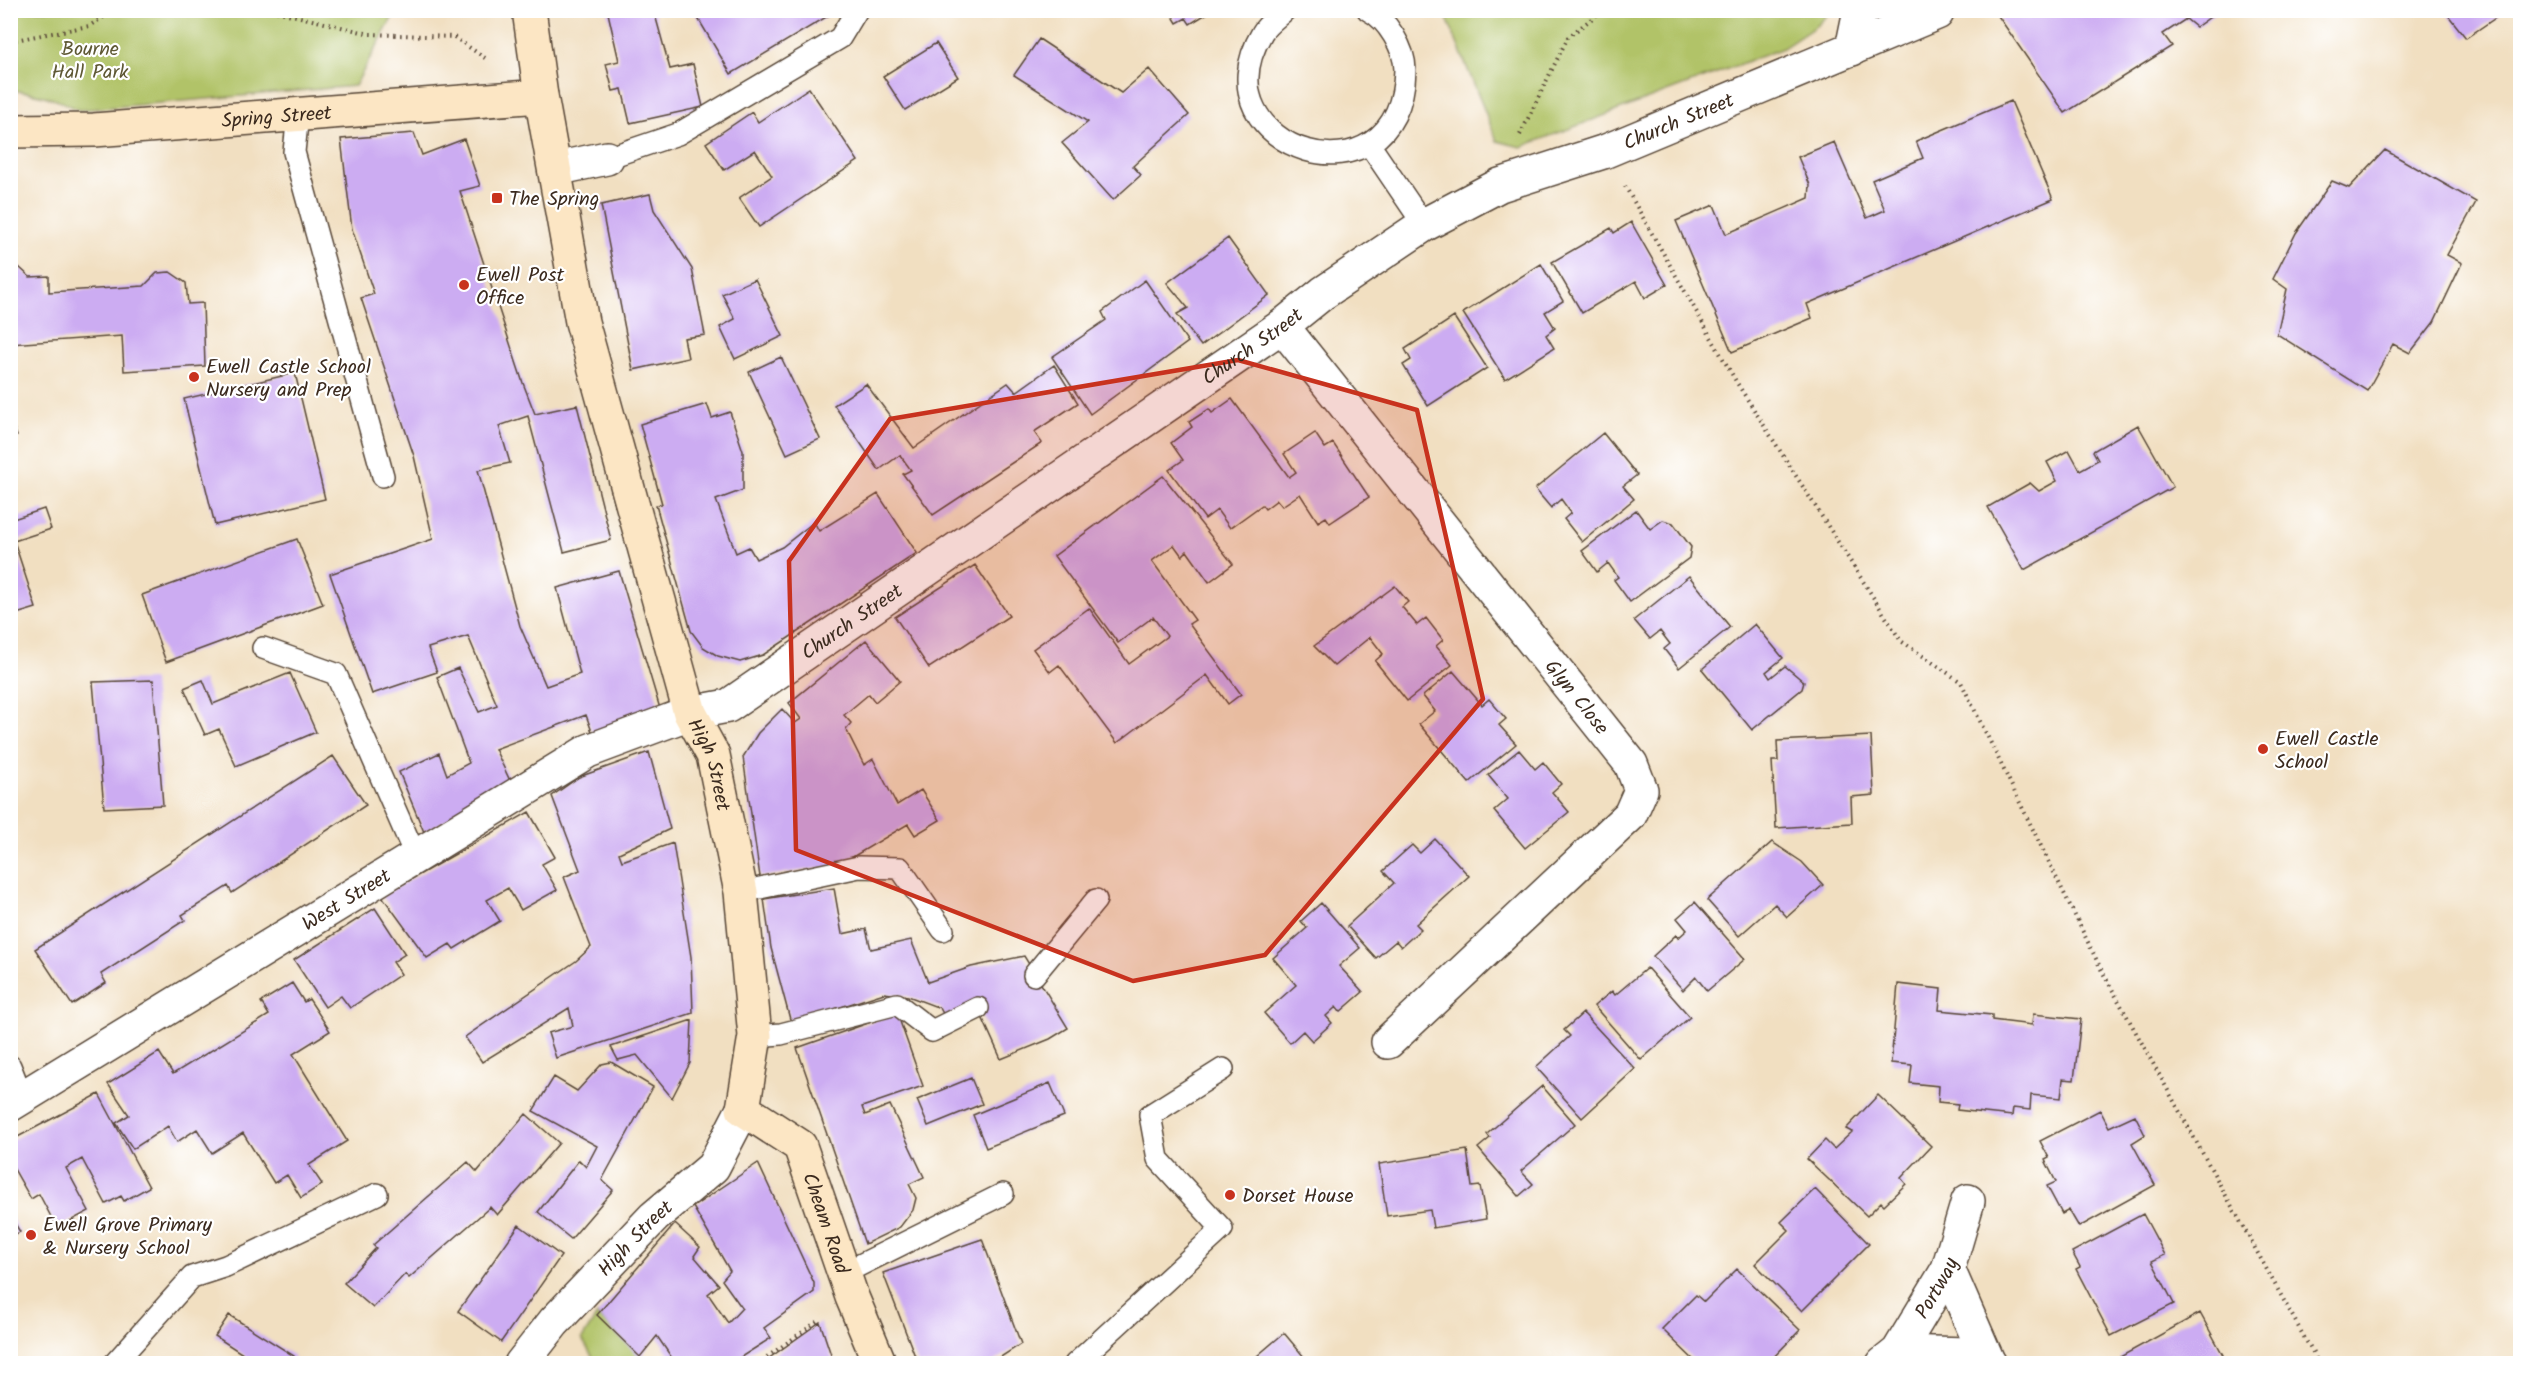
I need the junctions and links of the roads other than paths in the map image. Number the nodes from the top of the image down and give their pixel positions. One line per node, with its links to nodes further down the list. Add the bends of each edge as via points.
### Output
1 (529, 10): 8 (main road, High Street)
2 (857, 10): 12 (lane, via 840,39 678,134)
3 (1285, 10): 11 (lane, via 1263,31 1250,59 1249,89 1260,118 1281,141 1310,153 1340,155)
4 (1368, 10): 11 (lane, via 1394,36 1405,64 1404,95 1391,122)
5 (1860, 10): 7 (street)
6 (1937, 13): 7 (street, Church Street)
7 (1852, 49): 14 (street, Church Street, via 1606,152 1500,185)
8 (541, 96): 9 (main road, Spring Street); 13 (main road, High Street)
9 (298, 114): 10 (main road, Spring Street, via 94,130); 16 (lane, via 294,152)
10 (10, 132)
11 (1369, 144): 14 (lane)
12 (607, 158): 13 (street)
13 (555, 169): 18 (main road, High Street, via 582,322)
14 (1424, 225): 15 (street, Church Street, via 1323,292)
15 (1282, 326): 18 (street, Church Street, via 728,706); 26 (street, Glyn Close, via 1631,764 1641,790 1630,815)
16 (383, 476)
17 (263, 648): 19 (lane, via 336,674)
18 (690, 713): 19 (street, West Street, via 588,751); 20 (main road, High Street, via 714,754)
19 (415, 855): 29 (street, West Street)
20 (741, 892): 22 (lane, via 859,867 900,868); 25 (main road, High Street)
21 (1096, 900): 23 (lane)
22 (943, 930)
23 (1034, 975)
24 (978, 1008): 25 (lane, via 932,1031 897,1004 781,1034)
25 (755, 1036): 30 (main road, High Street)
26 (1388, 1042)
27 (10, 1066): 29 (lane)
28 (1223, 1069): 41 (lane, via 1150,1115 1158,1159 1222,1229)
29 (17, 1102)
30 (743, 1109): 35 (main road, Cheam Road, via 800,1146); 39 (street, High Street, via 713,1167 654,1217 554,1322)
31 (376, 1194): 38 (lane, via 226,1266 192,1277)
32 (1003, 1194): 35 (lane)
33 (1968, 1201): 34 (street, Portway)
34 (1948, 1269): 36 (street, Portway); 37 (street)
35 (848, 1285): 40 (main road, Cheam Road)
36 (1891, 1358): 37 (street, via 1966,1354)
37 (1989, 1362)
38 (114, 1364)
39 (521, 1364)
40 (880, 1364)
41 (1075, 1364)

